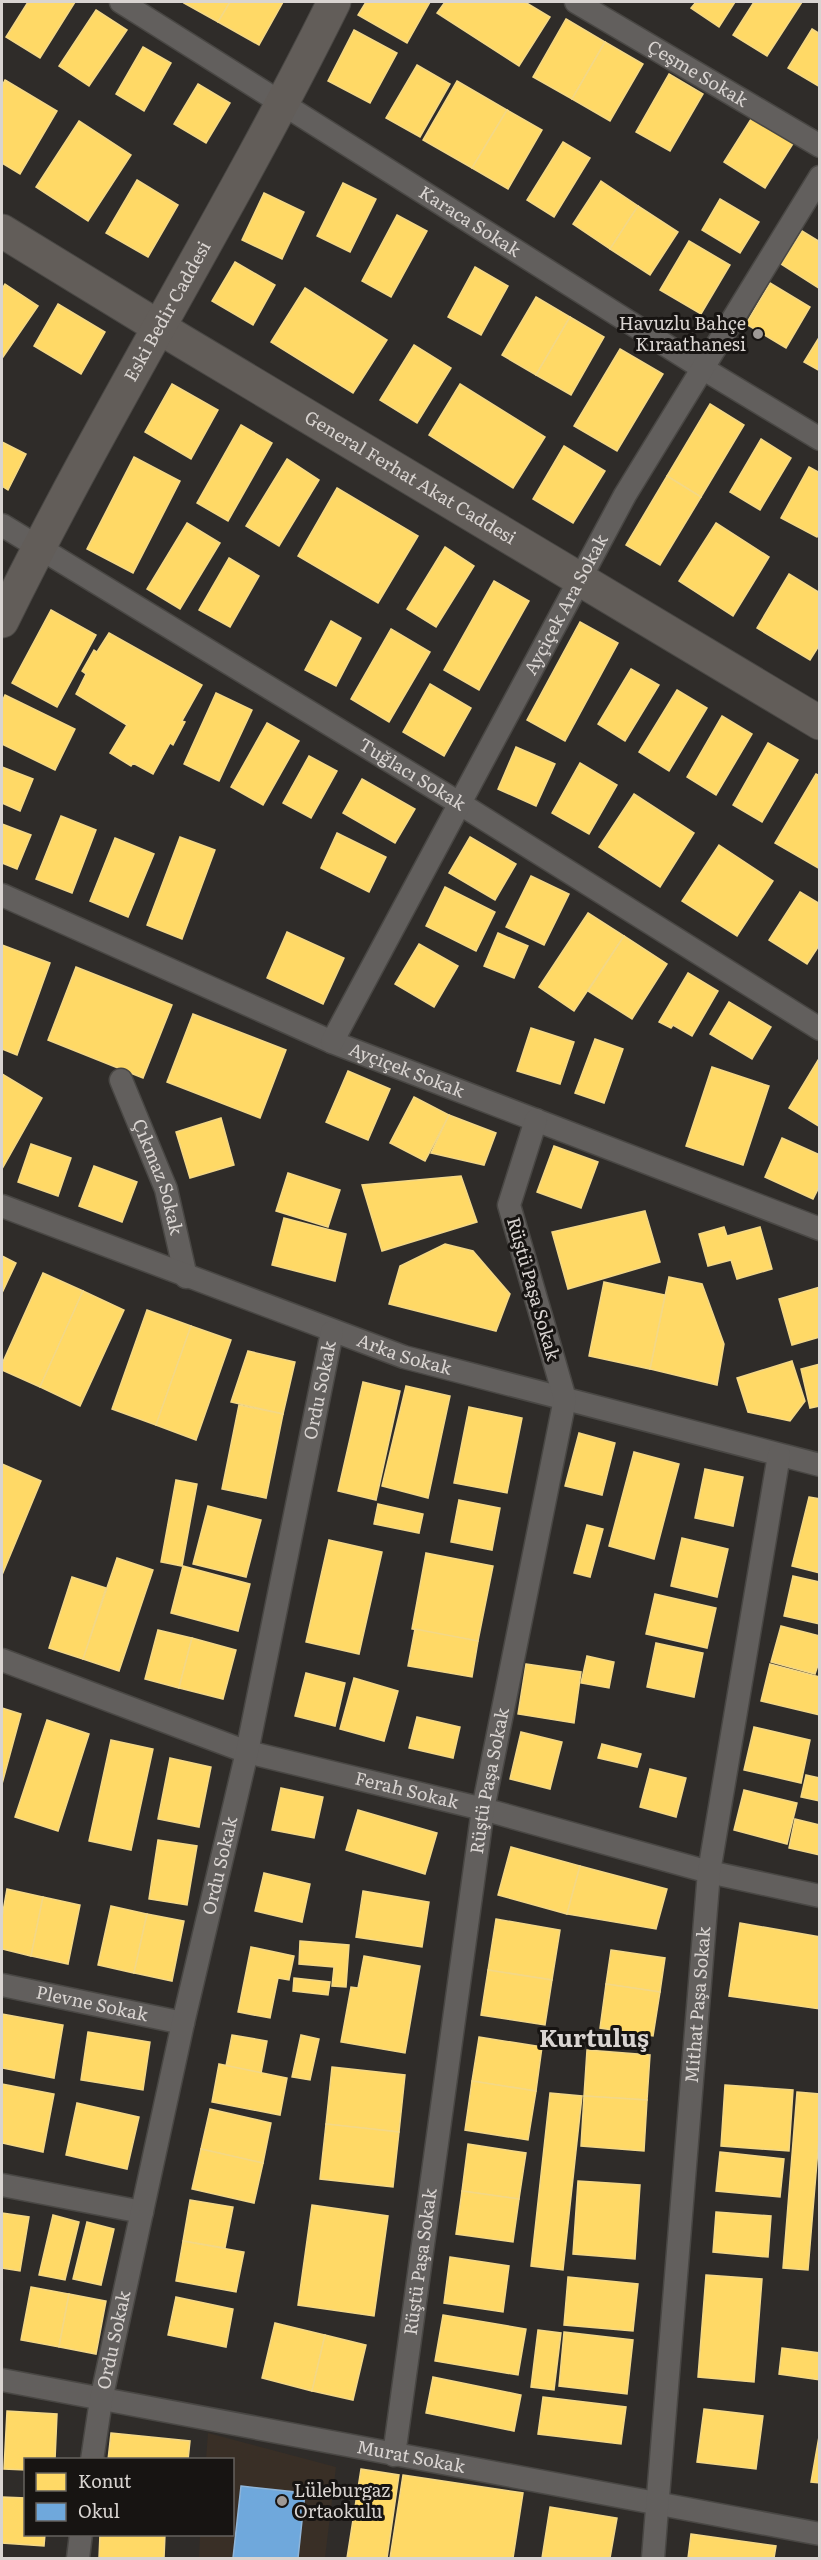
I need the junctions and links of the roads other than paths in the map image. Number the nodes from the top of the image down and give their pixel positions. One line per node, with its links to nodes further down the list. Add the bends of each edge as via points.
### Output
1 (121, 2): 4 (street, Karaca Sokak)
2 (334, 2): 4 (street, Eski Bedir Caddesi)
3 (576, 2): 5 (street, Çeşme Sokak)
4 (283, 103): 8 (street, Eski Bedir Caddesi); 9 (street, Karaca Sokak)
5 (819, 146)
6 (819, 177): 9 (street, Ayçiçek Ara Sokak)
7 (2, 231): 8 (street, General Ferhat Akat Caddesi)
8 (157, 327): 12 (street, Eski Bedir Caddesi); 13 (street, General Ferhat Akat Caddesi)
9 (702, 368): 10 (street, Karaca Sokak); 13 (street, Ayçiçek Ara Sokak, via 625,495)
10 (819, 439)
11 (2, 525): 12 (street, Tuğlacı Sokak)
12 (38, 548): 14 (street, Eski Bedir Caddesi); 16 (street, Tuğlacı Sokak)
13 (579, 581): 15 (street, General Ferhat Akat Caddesi); 16 (street, Ayçiçek Ara Sokak)
14 (2, 621)
15 (819, 723)
16 (459, 803): 18 (street, Tuğlacı Sokak); 19 (street, Ayçiçek Ara Sokak)
17 (2, 895): 19 (street, Ayçiçek Sokak)
18 (819, 1029)
19 (332, 1042): 21 (street, Ayçiçek Sokak)
20 (121, 1080): 24 (street, Çıkmaz Sokak, via 166,1189)
21 (536, 1120): 23 (street, Ayçiçek Sokak); 26 (street, Rüştü Paşa Sokak, via 509,1205)
22 (2, 1206): 24 (street, Arka Sokak)
23 (819, 1229)
24 (186, 1277): 25 (street, Arka Sokak)
25 (332, 1332): 26 (street, Arka Sokak, via 404,1357); 30 (street, Ordu Sokak)
26 (565, 1399): 27 (street, Arka Sokak); 31 (street, Rüştü Paşa Sokak)
27 (779, 1455): 28 (street, Arka Sokak); 32 (street, Mithat Paşa Sokak)
28 (819, 1465)
29 (2, 1660): 30 (street, Ferah Sokak)
30 (247, 1752): 31 (street, Ferah Sokak); 35 (street, Ordu Sokak)
31 (483, 1809): 32 (street, Ferah Sokak); 40 (street, Rüştü Paşa Sokak)
32 (709, 1872): 33 (street, Ferah Sokak); 42 (street, Mithat Paşa Sokak)
33 (819, 1896)
34 (2, 1985): 35 (street, Plevne Sokak)
35 (183, 2023): 37 (street, Ordu Sokak)
36 (2, 2185): 37 (street)
37 (142, 2212): 39 (street, Ordu Sokak)
38 (2, 2380): 39 (street, Murat Sokak)
39 (101, 2400): 40 (street, Murat Sokak); 41 (street, Ordu Sokak)
40 (394, 2455): 42 (street, Murat Sokak)
41 (92, 2458)
42 (657, 2504): 43 (street, Murat Sokak); 46 (street, Mithat Paşa Sokak)
43 (819, 2534)
44 (81, 2536): 45 (street)
45 (78, 2559)
46 (653, 2559)

